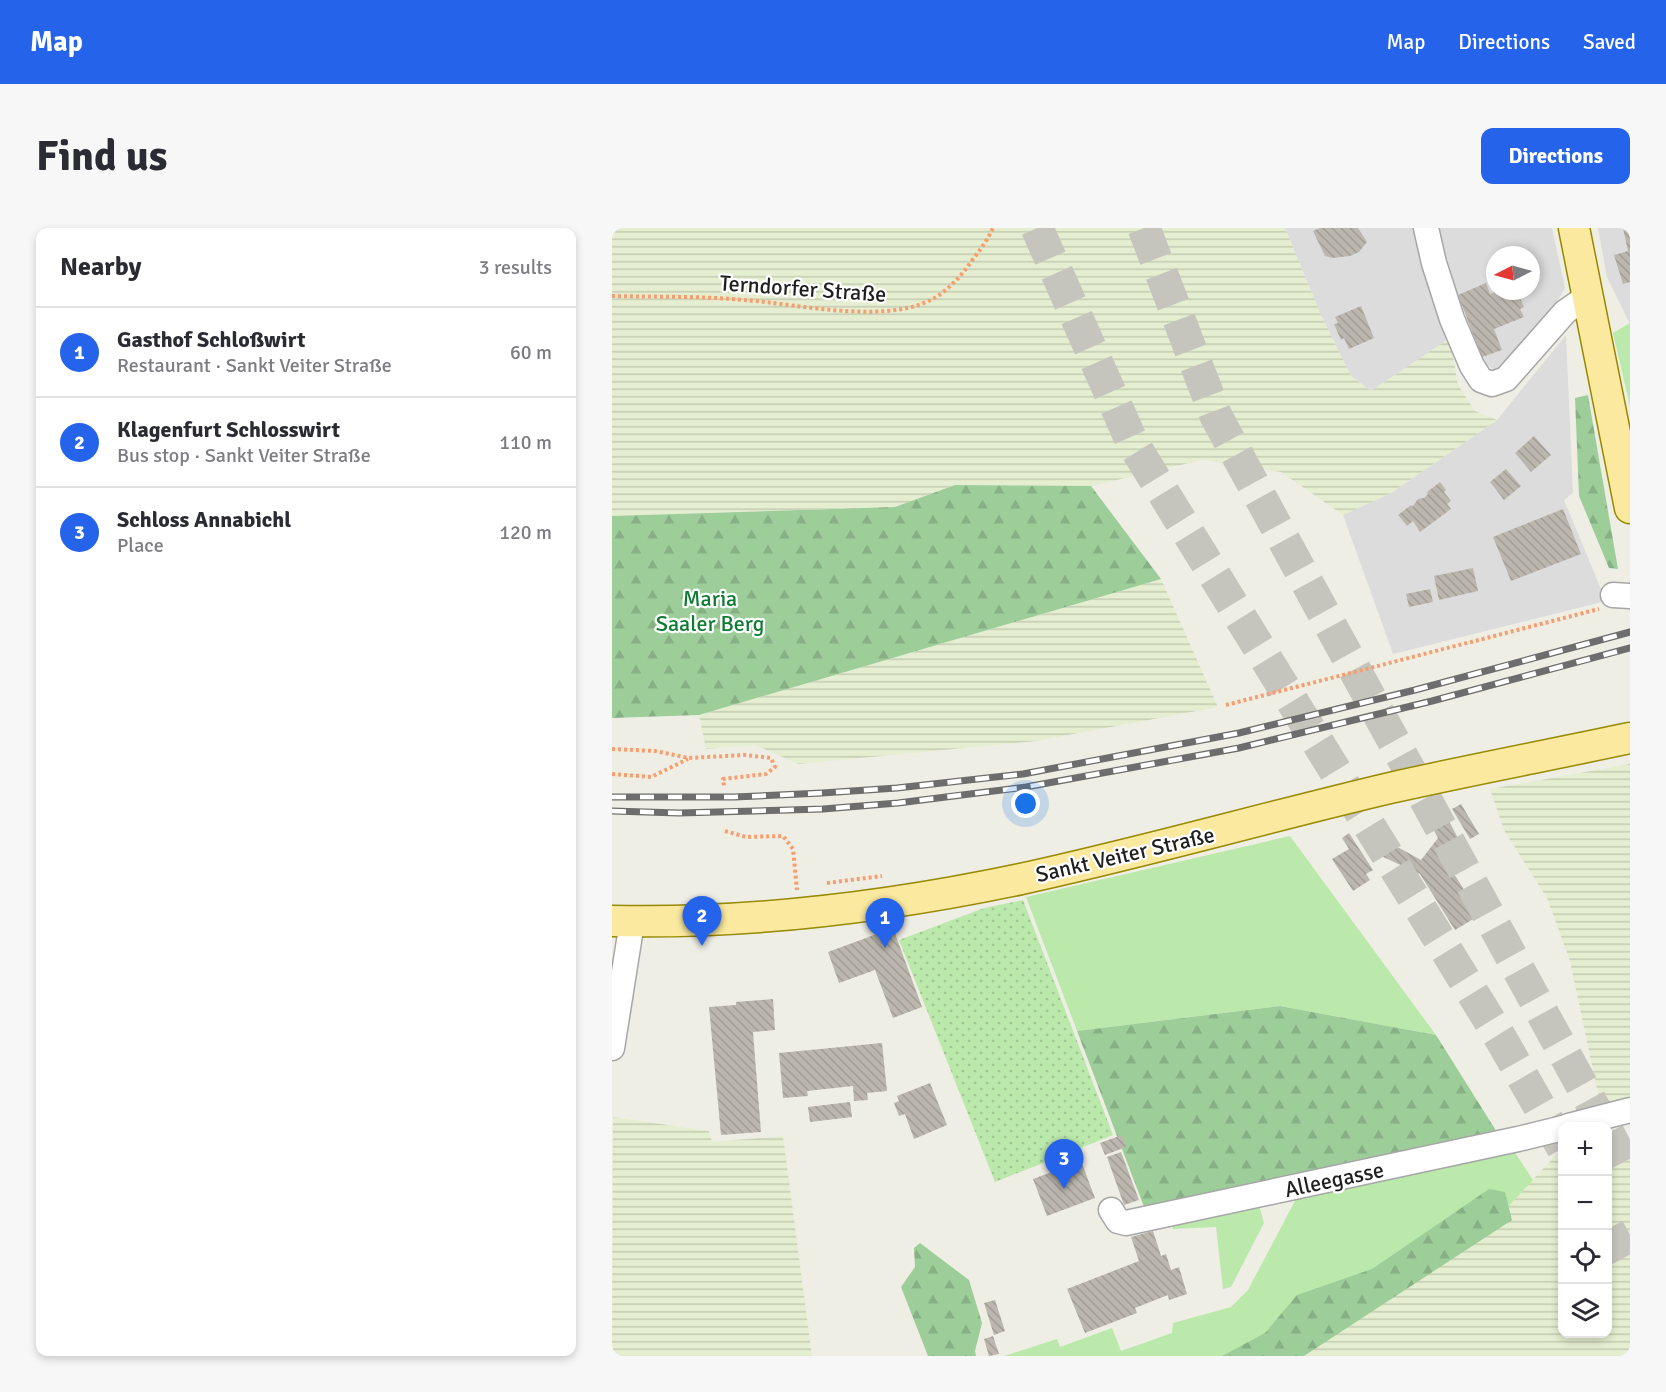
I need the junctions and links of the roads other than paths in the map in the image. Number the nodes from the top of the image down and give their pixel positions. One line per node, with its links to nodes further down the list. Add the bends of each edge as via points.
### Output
1 (1426, 228): 3 (street, via 1452,319 1481,380 1492,384 1506,379 1565,312)
2 (1574, 228): 3 (main road)
3 (1588, 296): 4 (main road)
4 (1630, 508)
5 (1630, 738): 6 (main road, Sankt Veiter Straße, via 1390,788 1019,879 886,902 798,893 709,919)
6 (622, 922): 7 (street)
7 (612, 1048)
8 (1630, 1110): 9 (street)
9 (1584, 1122)
10 (1558, 1129): 11 (street, Alleegasse, via 1126,1223 1118,1221)
11 (1111, 1210)

